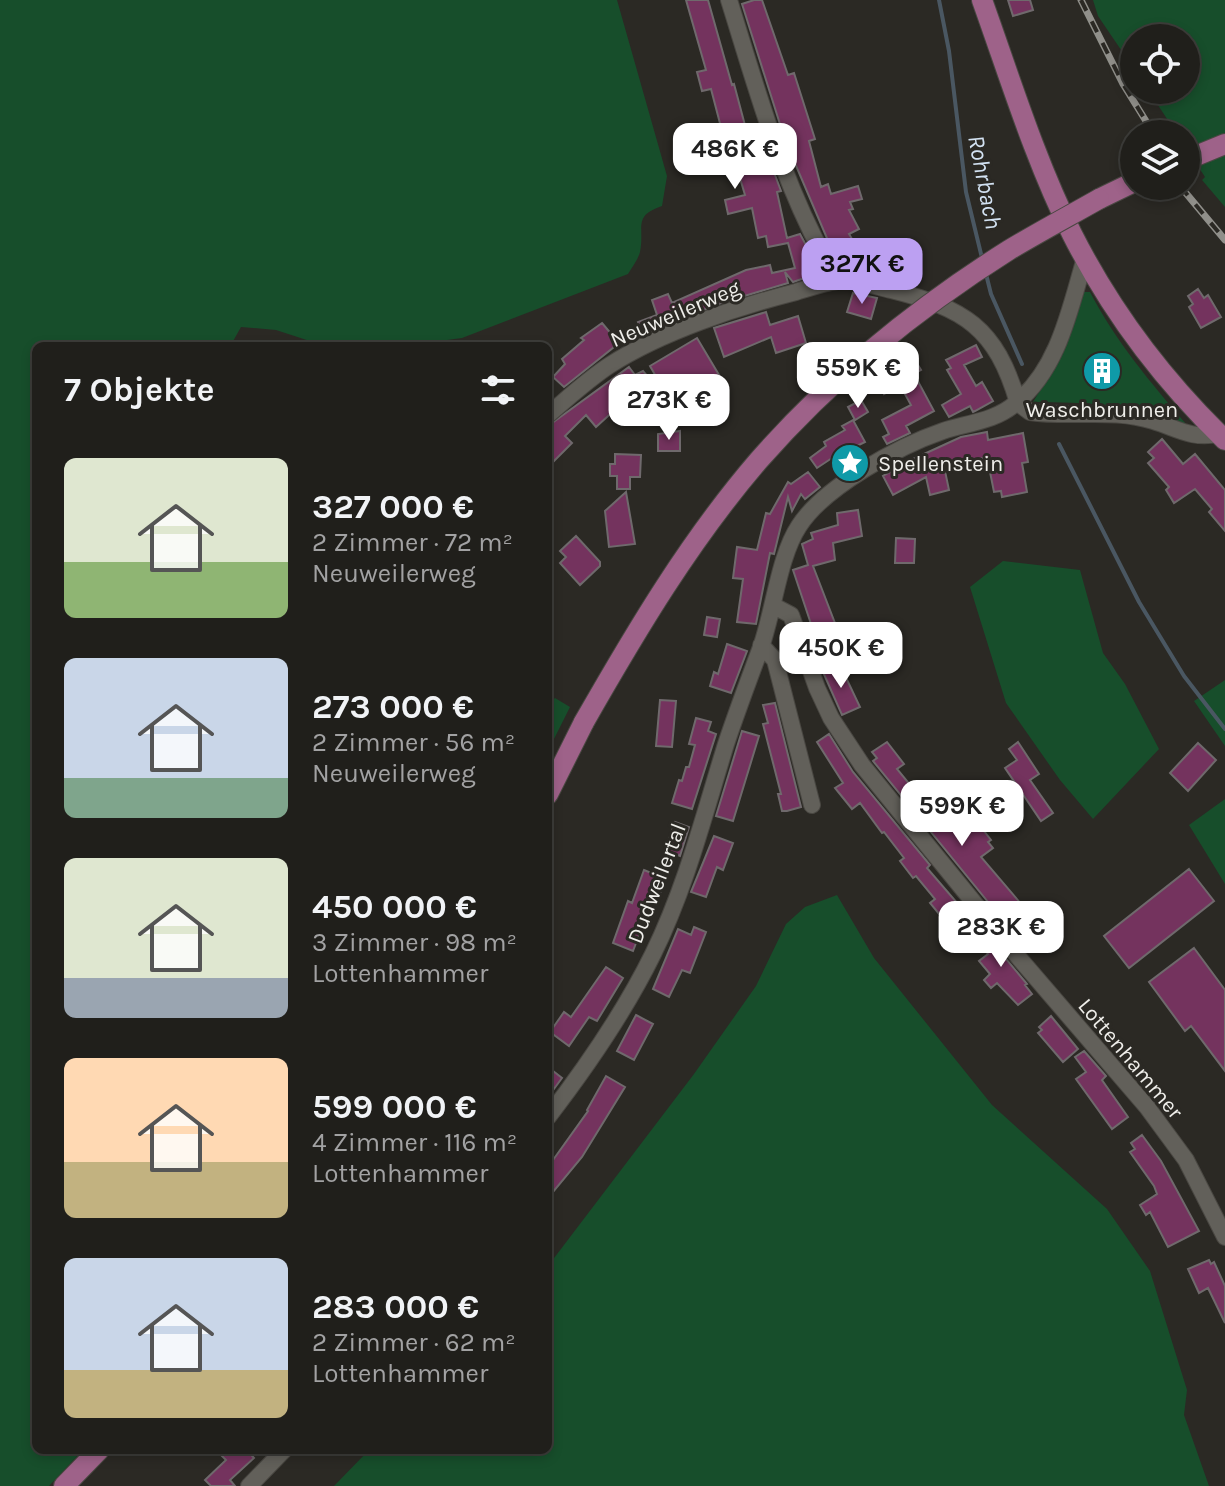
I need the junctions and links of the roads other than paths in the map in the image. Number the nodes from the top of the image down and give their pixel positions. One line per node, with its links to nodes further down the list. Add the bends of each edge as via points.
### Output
1 (729, 0): 5 (street, via 786,176)
2 (982, 0): 4 (main road, via 1041,163)
3 (1120, 189): 11 (main road, bridge, via 940,297 870,352 759,460 668,581)
4 (1085, 258): 6 (street, via 1066,326 1049,361); 8 (main road, via 1144,350)
5 (838, 281): 6 (street, Neuweilerweg, via 912,295 963,315 997,352); 7 (street, Neuweilerweg, via 741,307 643,347 591,379)
6 (1018, 403): 8 (street, via 1030,412 1123,415 1192,436); 9 (street, Dudweilertal, via 987,419 914,442 820,500 789,546)
7 (552, 412)
8 (1222, 437)
9 (774, 606): 10 (street, Dudweilertal); 14 (street, Lottenhammer, via 791,615 831,718 862,765 1147,1107 1186,1160)
10 (761, 645): 12 (street, via 775,660); 13 (street, Dudweilertal, via 692,859 654,953 613,1026)
11 (552, 786)
12 (812, 805)
13 (552, 1112)
14 (1225, 1237)
15 (95, 1454): 17 (main road)
16 (280, 1454): 18 (street)
17 (64, 1486)
18 (249, 1486)

